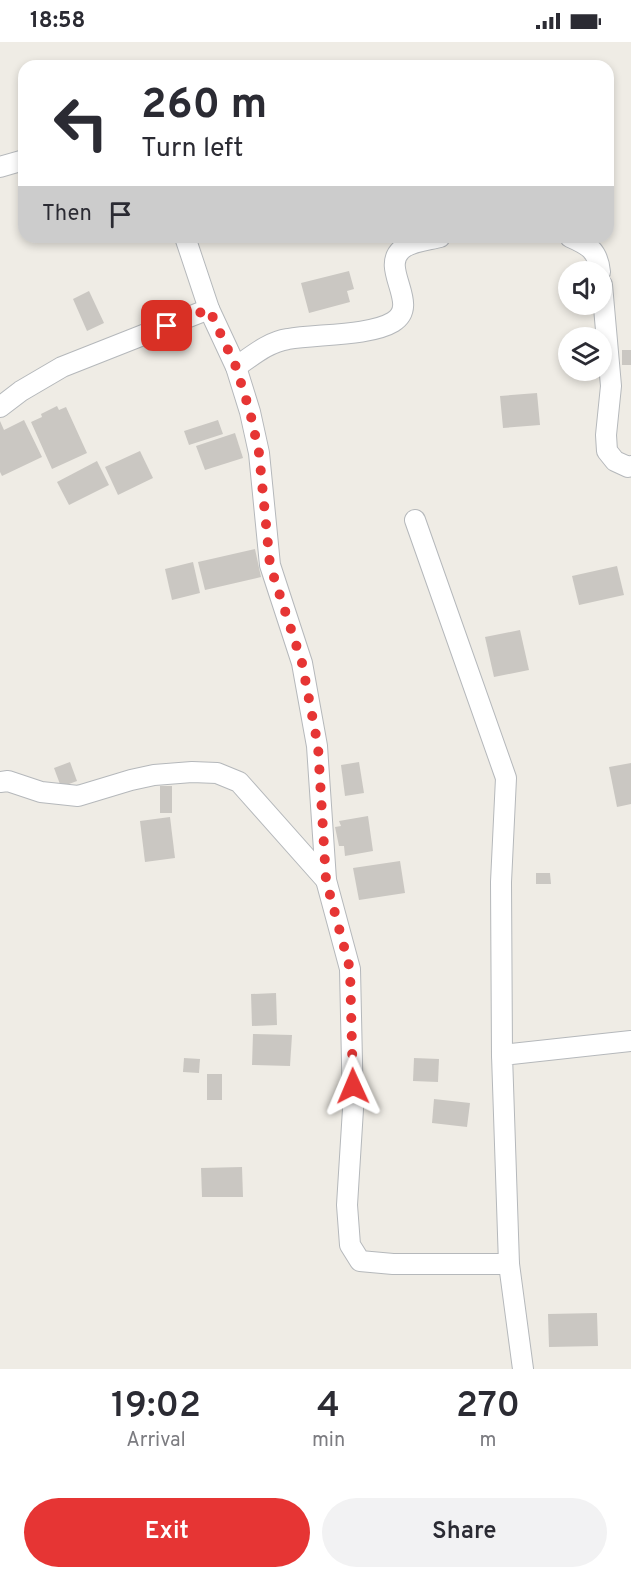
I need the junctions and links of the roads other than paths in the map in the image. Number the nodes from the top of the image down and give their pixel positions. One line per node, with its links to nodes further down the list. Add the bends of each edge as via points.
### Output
1 (18, 162): 2 (street)
2 (0, 167)
3 (187, 243): 7 (street)
4 (416, 243): 9 (street, via 400,250 395,260 403,310 395,321 378,328 286,339 262,348)
5 (583, 243): 6 (street, via 590,246)
6 (598, 261)
7 (209, 309): 9 (street); 10 (street, via 62,367)
8 (604, 315): 11 (street, via 610,386 607,451 615,461)
9 (236, 367): 14 (street, via 259,453 270,565 302,663 318,746)
10 (0, 407)
11 (631, 466)
12 (415, 520): 16 (street, via 506,778 501,882)
13 (0, 782): 14 (street, via 78,796 154,775 217,773 239,782)
14 (326, 880): 17 (street, via 350,969 353,1109 347,1205 351,1245 360,1261)
15 (631, 1041): 16 (street)
16 (502, 1055): 17 (street)
17 (509, 1264): 18 (street)
18 (523, 1369)

